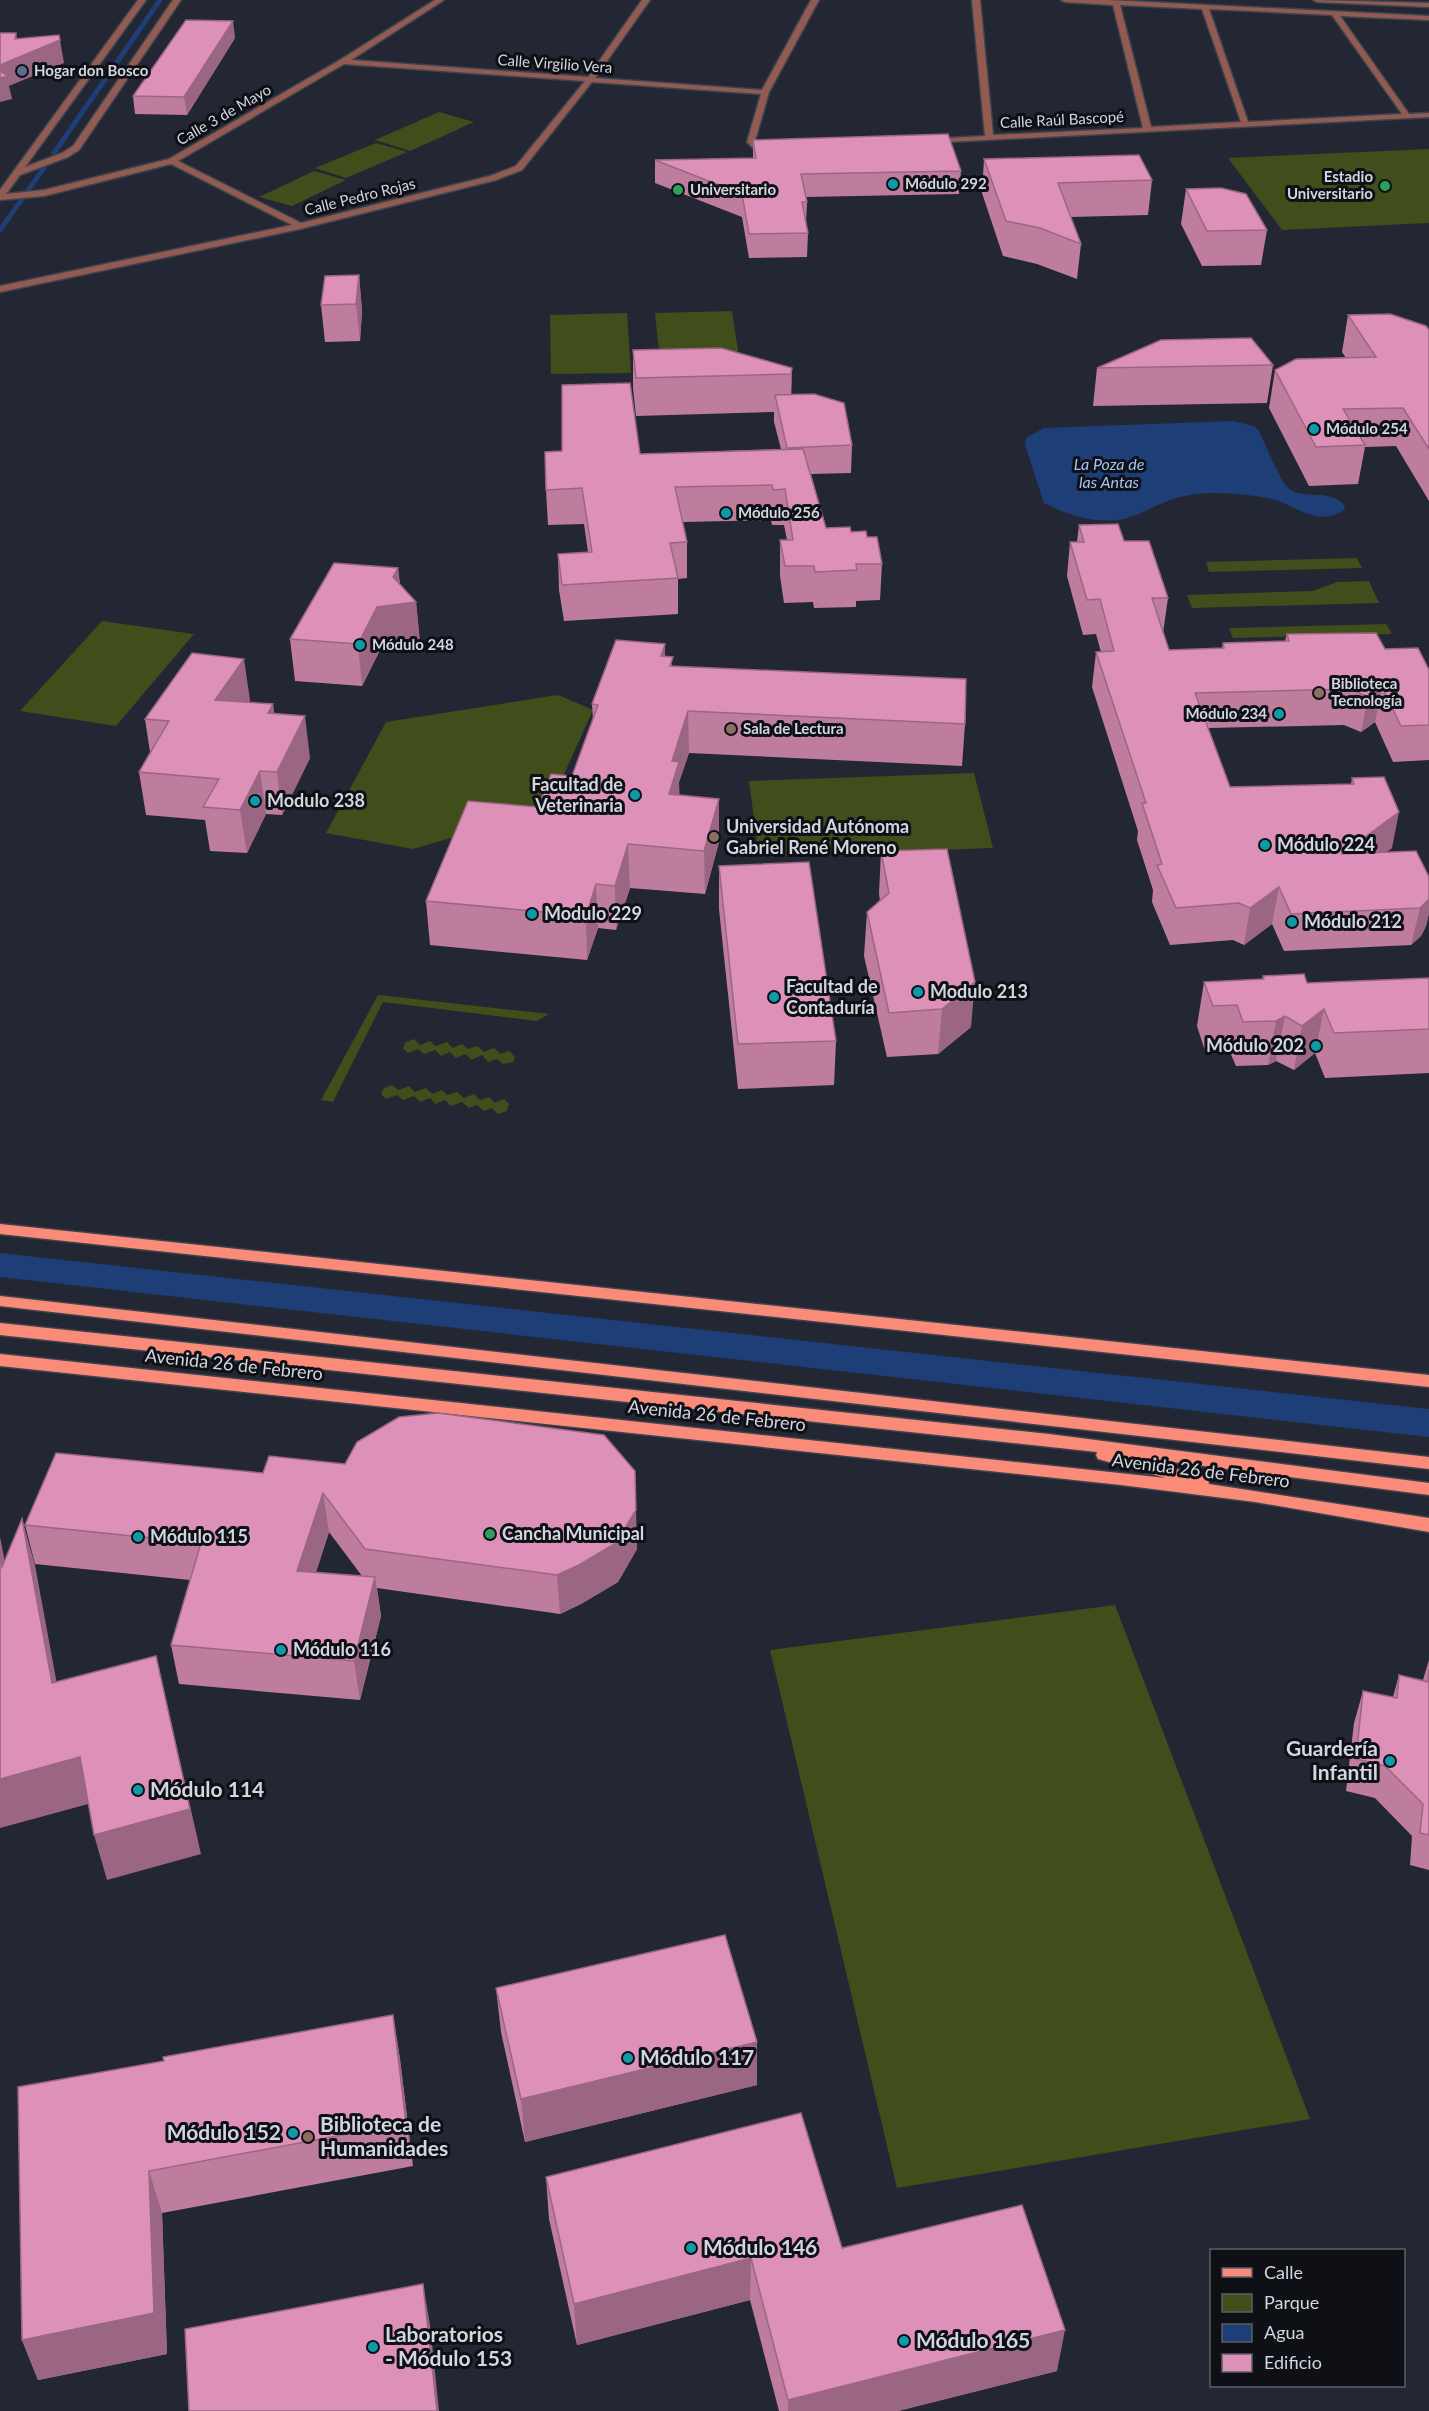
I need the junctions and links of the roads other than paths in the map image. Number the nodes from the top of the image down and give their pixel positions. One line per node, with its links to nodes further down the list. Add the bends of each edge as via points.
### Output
1 (142, 0): 25 (street)
2 (177, 0): 25 (street, via 76,148)
3 (440, 0): 14 (street, Calle 3 de Mayo)
4 (646, 0): 15 (street, Calle Pedro Rojas)
5 (815, 0): 16 (street)
6 (975, 0): 21 (street)
7 (1065, 0): 9 (street)
8 (1317, 0): 10 (street)
9 (1116, 3): 11 (street); 20 (street)
10 (1429, 5)
11 (1205, 7): 12 (street); 19 (street)
12 (1334, 13): 13 (street); 18 (street)
13 (1429, 18)
14 (343, 62): 15 (street, Calle Virgilio Vera); 24 (street, Calle 3 de Mayo)
15 (591, 80): 16 (street, Calle Virgilio Vera); 27 (street, Calle Pedro Rojas, via 519,168 493,178)
16 (765, 92): 23 (street, via 751,142 757,147)
17 (1429, 115): 18 (street, Calle Raúl Bascopé)
18 (1407, 116): 19 (street, Calle Raúl Bascopé)
19 (1245, 124): 20 (street, Calle Raúl Bascopé)
20 (1147, 129): 21 (street, Calle Raúl Bascopé)
21 (989, 138): 22 (street, Calle Raúl Bascopé)
22 (917, 141)
23 (786, 148)
24 (172, 160): 26 (street, Calle 3 de Mayo, via 28,196); 27 (street)
25 (17, 173): 26 (street)
26 (0, 197)
27 (300, 226): 28 (street, Calle Pedro Rojas)
28 (0, 289)
29 (0, 1229): 33 (main road)
30 (0, 1301): 35 (main road, Avenida 26 de Febrero)
31 (0, 1329): 34 (main road, Avenida 26 de Febrero)
32 (0, 1360): 37 (main road, Avenida 26 de Febrero)
33 (1429, 1381)
34 (1049, 1440): 36 (main road, Avenida 26 de Febrero); 37 (main road)
35 (1429, 1463)
36 (1429, 1489)
37 (1255, 1496): 38 (main road, Avenida 26 de Febrero)
38 (1429, 1525)

